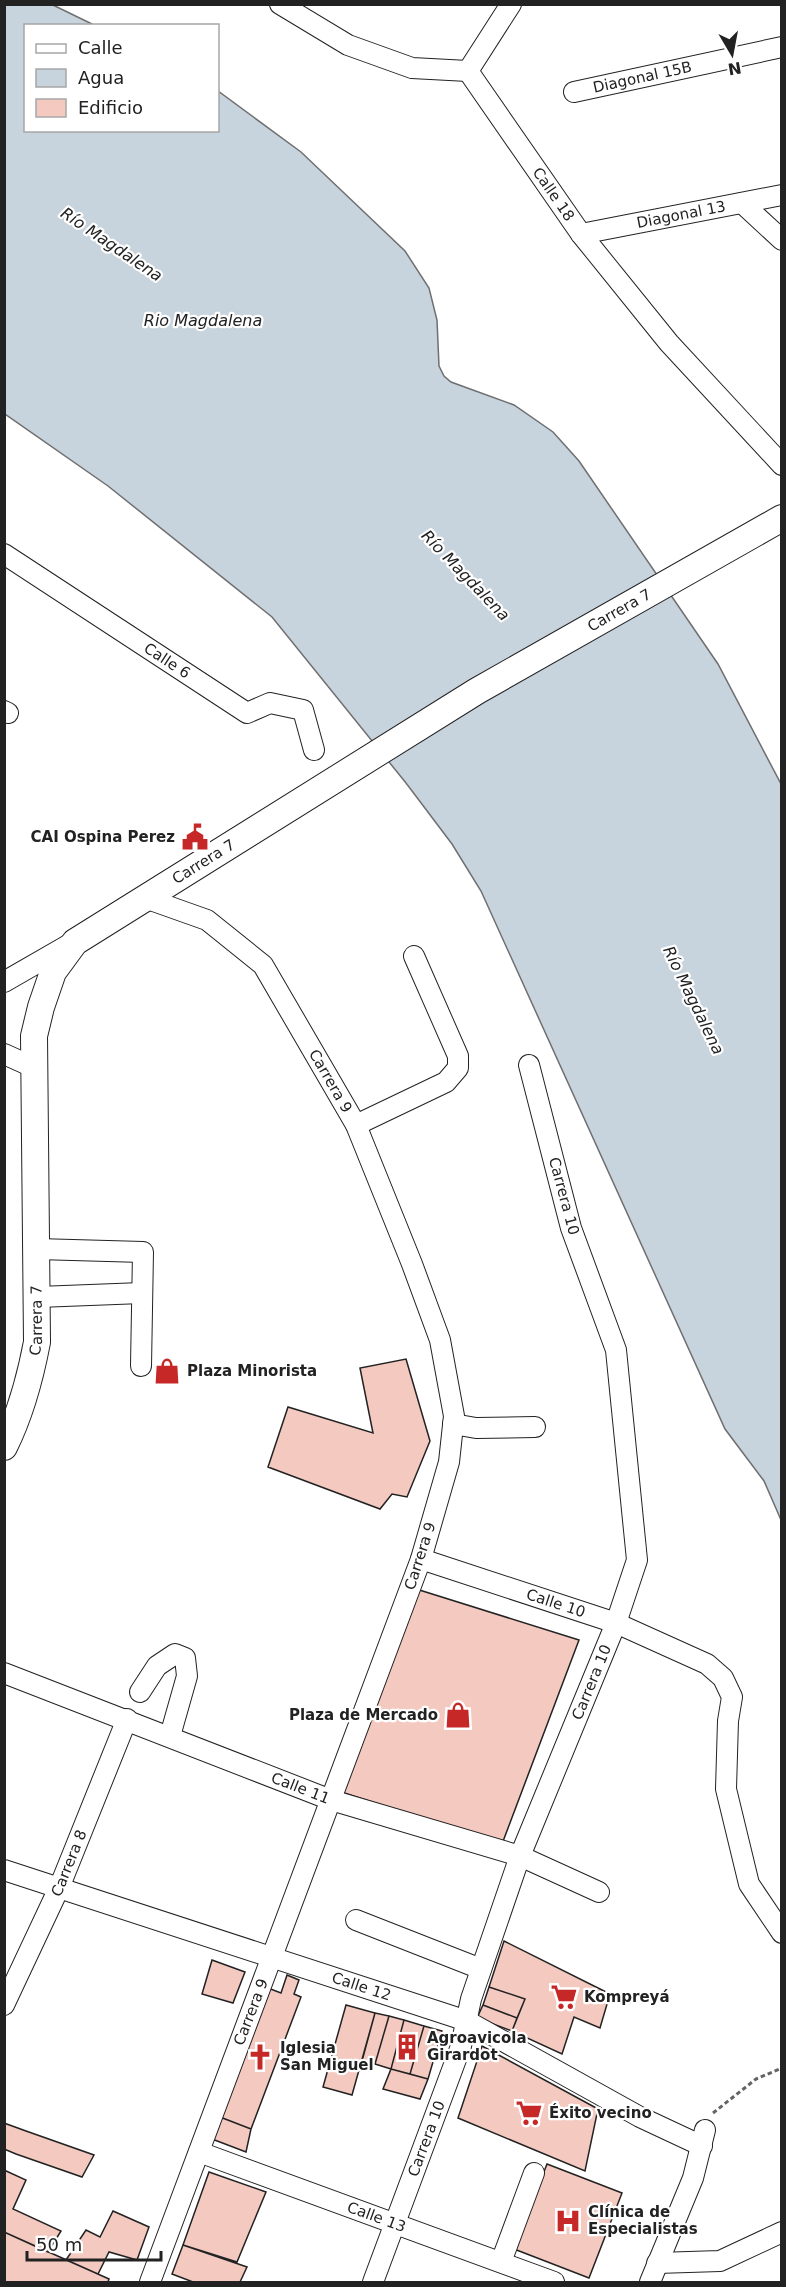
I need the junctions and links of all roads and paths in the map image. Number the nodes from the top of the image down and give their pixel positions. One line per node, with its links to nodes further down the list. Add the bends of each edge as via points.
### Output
1 (280, 4): 4 (street, via 348,45 412,68)
2 (511, 4): 4 (street)
3 (782, 47): 5 (street, Diagonal 15B)
4 (468, 71): 8 (street, Calle 18)
5 (574, 92)
6 (782, 195): 7 (street, Diagonal 13)
7 (742, 202): 8 (street, Diagonal 13); 9 (street)
8 (581, 234): 10 (street, Calle 18, via 669,343)
9 (782, 240)
10 (782, 465)
11 (782, 518): 14 (main road, Carrera 7, via 477,691)
12 (4, 554): 13 (street, Calle 6, via 247,713 270,703 303,710)
13 (314, 750)
14 (145, 898): 15 (main road, Carrera 7); 21 (street, Carrera 9, via 207,920 263,965)
15 (75, 942): 17 (street); 20 (main road, Carrera 7, via 53,972 41,1007 34,1036)
16 (414, 956): 21 (street, via 458,1056 458,1068 446,1082)
17 (4, 982)
18 (4, 1054): 20 (street)
19 (529, 1065): 30 (street, Carrera 10, via 571,1228 616,1350 637,1560)
20 (33, 1067): 22 (main road, Carrera 7)
21 (356, 1125): 26 (street, Carrera 9, via 440,1340)
22 (37, 1249): 23 (street, via 143,1252); 24 (main road, Carrera 7)
23 (142, 1293): 24 (street); 25 (street)
24 (38, 1297): 28 (main road, Carrera 7, via 37,1342 29,1383)
25 (141, 1366)
26 (453, 1424): 27 (street, via 476,1428); 29 (street, Carrera 9, via 449,1462)
27 (535, 1427)
28 (4, 1447)
29 (421, 1559): 30 (street, Calle 10); 35 (street, Carrera 9)
30 (616, 1623): 36 (street, Carrera 10); 41 (street, Calle 10, via 707,1664 723,1678 732,1697 726,1789 749,1884)
31 (4, 1673): 33 (street, Calle 11)
32 (140, 1692): 34 (street, via 157,1666 175,1654 185,1658 187,1676)
33 (127, 1719): 34 (street, Calle 11); 38 (street, Carrera 8)
34 (170, 1736): 35 (street, Calle 11)
35 (331, 1800): 36 (street, Calle 11); 42 (street, Carrera 9)
36 (520, 1856): 39 (street, Calle 11); 43 (street, Carrera 10)
37 (4, 1870): 38 (street, Calle 12)
38 (60, 1887): 42 (street, Calle 12); 44 (street, Carrera 8)
39 (599, 1892)
40 (356, 1920): 43 (street)
41 (782, 1934)
42 (272, 1957): 45 (street, Calle 12); 48 (street, Carrera 9)
43 (481, 1970): 45 (street, Carrera 10)
44 (4, 2005)
45 (467, 2021): 47 (street, Calle 12, via 640,2117); 50 (street, Carrera 10)
46 (782, 2068): 47 (path, via 756,2079 712,2114)
47 (704, 2138): 53 (street, via 693,2178)
48 (199, 2152): 50 (street, Calle 13); 54 (street, Carrera 9)
49 (534, 2173): 52 (street)
50 (394, 2224): 52 (street, Calle 13); 55 (street, Carrera 10)
51 (782, 2232): 53 (street, via 720,2261)
52 (501, 2262): 56 (street, Calle 13)
53 (657, 2263): 57 (street)
54 (150, 2283)
55 (373, 2283)
56 (554, 2283)
57 (650, 2283)

